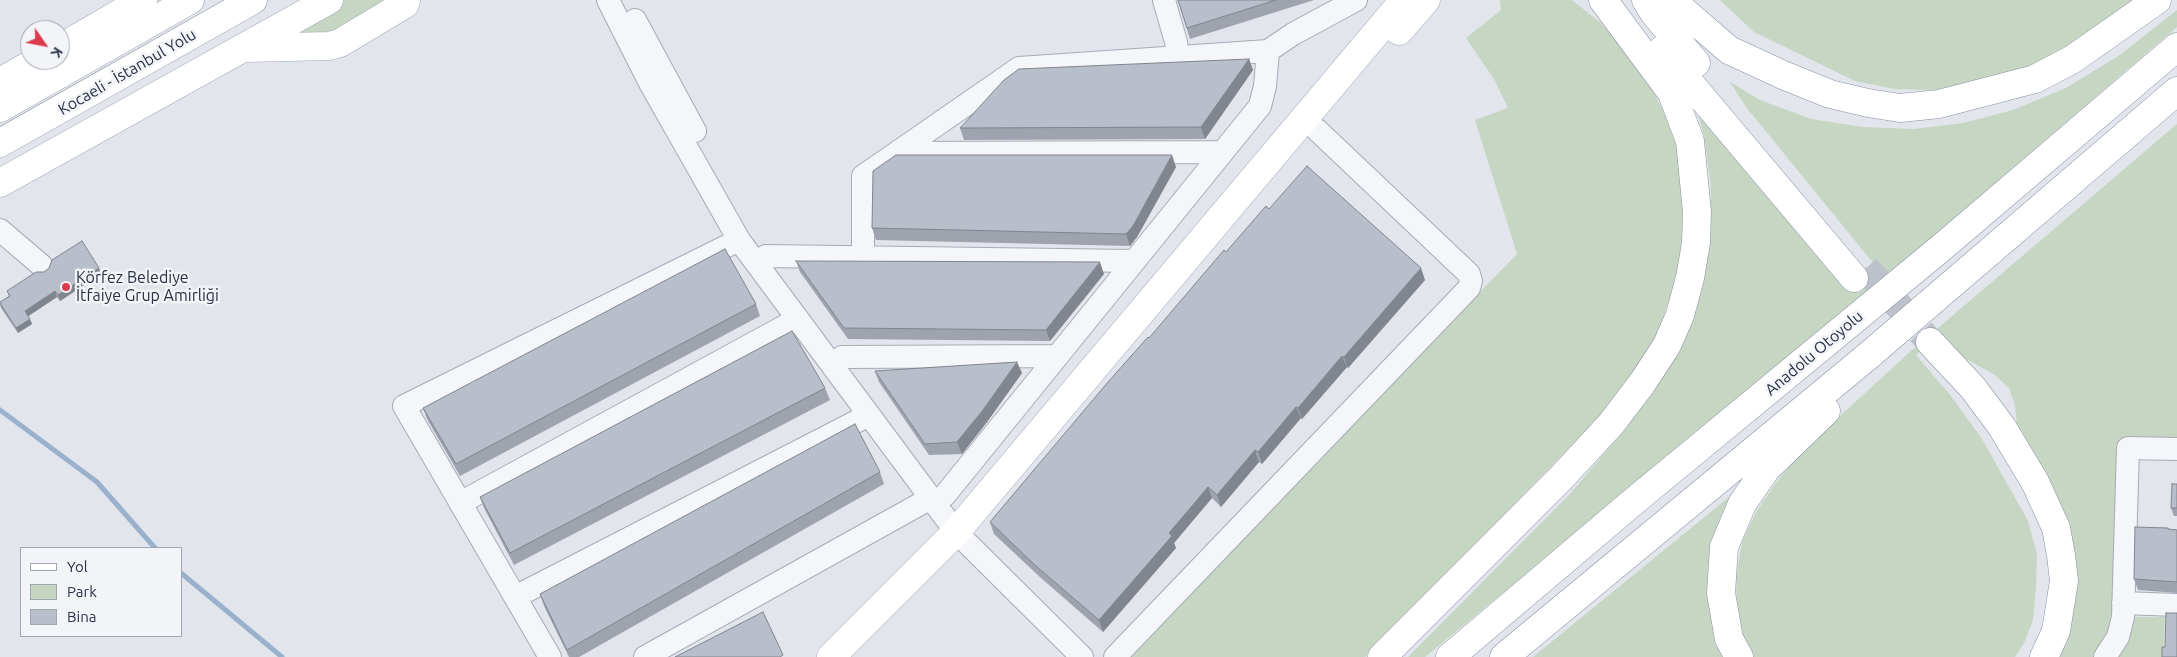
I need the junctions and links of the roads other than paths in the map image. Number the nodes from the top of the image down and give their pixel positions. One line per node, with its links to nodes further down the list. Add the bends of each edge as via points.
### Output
1 (143, 0): 17 (main road)
2 (190, 0): 25 (main road)
3 (253, 0): 27 (main road, Kocaeli - İstanbul Yolu)
4 (329, 0): 19 (main road)
5 (406, 0): 19 (main road, via 405,4 340,43)
6 (608, 0): 32 (street, via 650,83)
7 (624, 0): 33 (street)
8 (1164, 0): 21 (street)
9 (1356, 0): 20 (street)
10 (1404, 0): 45 (main road)
11 (1426, 0): 26 (main road)
12 (1603, 0): 56 (main road, via 1672,93 1690,141 1697,212 1696,243 1680,315 1667,344 1611,424)
13 (1612, 0): 14 (main road, via 1652,38 1860,273)
14 (1646, 0)
15 (1672, 0): 16 (main road, via 1729,50 1830,94 1900,108 1939,104 2035,80 2073,59)
16 (2157, 0)
17 (70, 42)
18 (2177, 47): 57 (main road, Anadolu Otoyolu)
19 (243, 48): 30 (main road)
20 (1268, 51): 21 (street); 28 (street, via 1260,106)
21 (1178, 57): 29 (street, via 1019,68)
22 (21, 70): 23 (main road)
23 (0, 82)
24 (2177, 91): 39 (main road)
25 (0, 108)
26 (1317, 130): 45 (main road); 55 (street, via 1468,274 1471,280 1469,288)
27 (0, 144)
28 (1222, 152): 29 (street); 35 (street)
29 (897, 153): 34 (street, via 863,176)
30 (0, 182)
31 (0, 230): 36 (street)
32 (739, 240): 37 (street); 44 (street, via 404,406)
33 (766, 256): 34 (street); 40 (street)
34 (863, 257): 35 (street)
35 (1134, 261): 38 (street)
36 (41, 264)
37 (798, 319): 41 (street); 44 (street)
38 (1057, 356): 40 (street); 43 (street)
39 (1868, 356): 58 (main road); 59 (main road, via 1826,412 1766,469 1742,504 1724,547 1721,593 1729,639)
40 (842, 357): 43 (street)
41 (869, 415): 43 (street); 46 (street)
42 (2177, 449): 47 (street, via 2128,448)
43 (938, 497): 45 (street); 50 (street)
44 (460, 503): 46 (street)
45 (966, 534): 51 (main road); 52 (main road); 53 (street); 54 (street)
46 (515, 598): 49 (street)
47 (2123, 603): 48 (street); 62 (street, via 2118,637)
48 (2177, 605)
49 (550, 657)
50 (646, 657)
51 (830, 657)
52 (856, 657)
53 (1082, 657)
54 (1098, 657)
55 (1115, 657)
56 (1382, 657)
57 (1450, 657)
58 (1504, 657)
59 (1739, 657)
60 (2028, 657): 61 (main road, via 2045,616 2049,593 2045,545 2038,523 2023,489 1991,437 1925,347 1973,388 2002,427 2035,482 2056,528 2064,581 2056,631)
61 (2044, 657)
62 (2105, 657)

